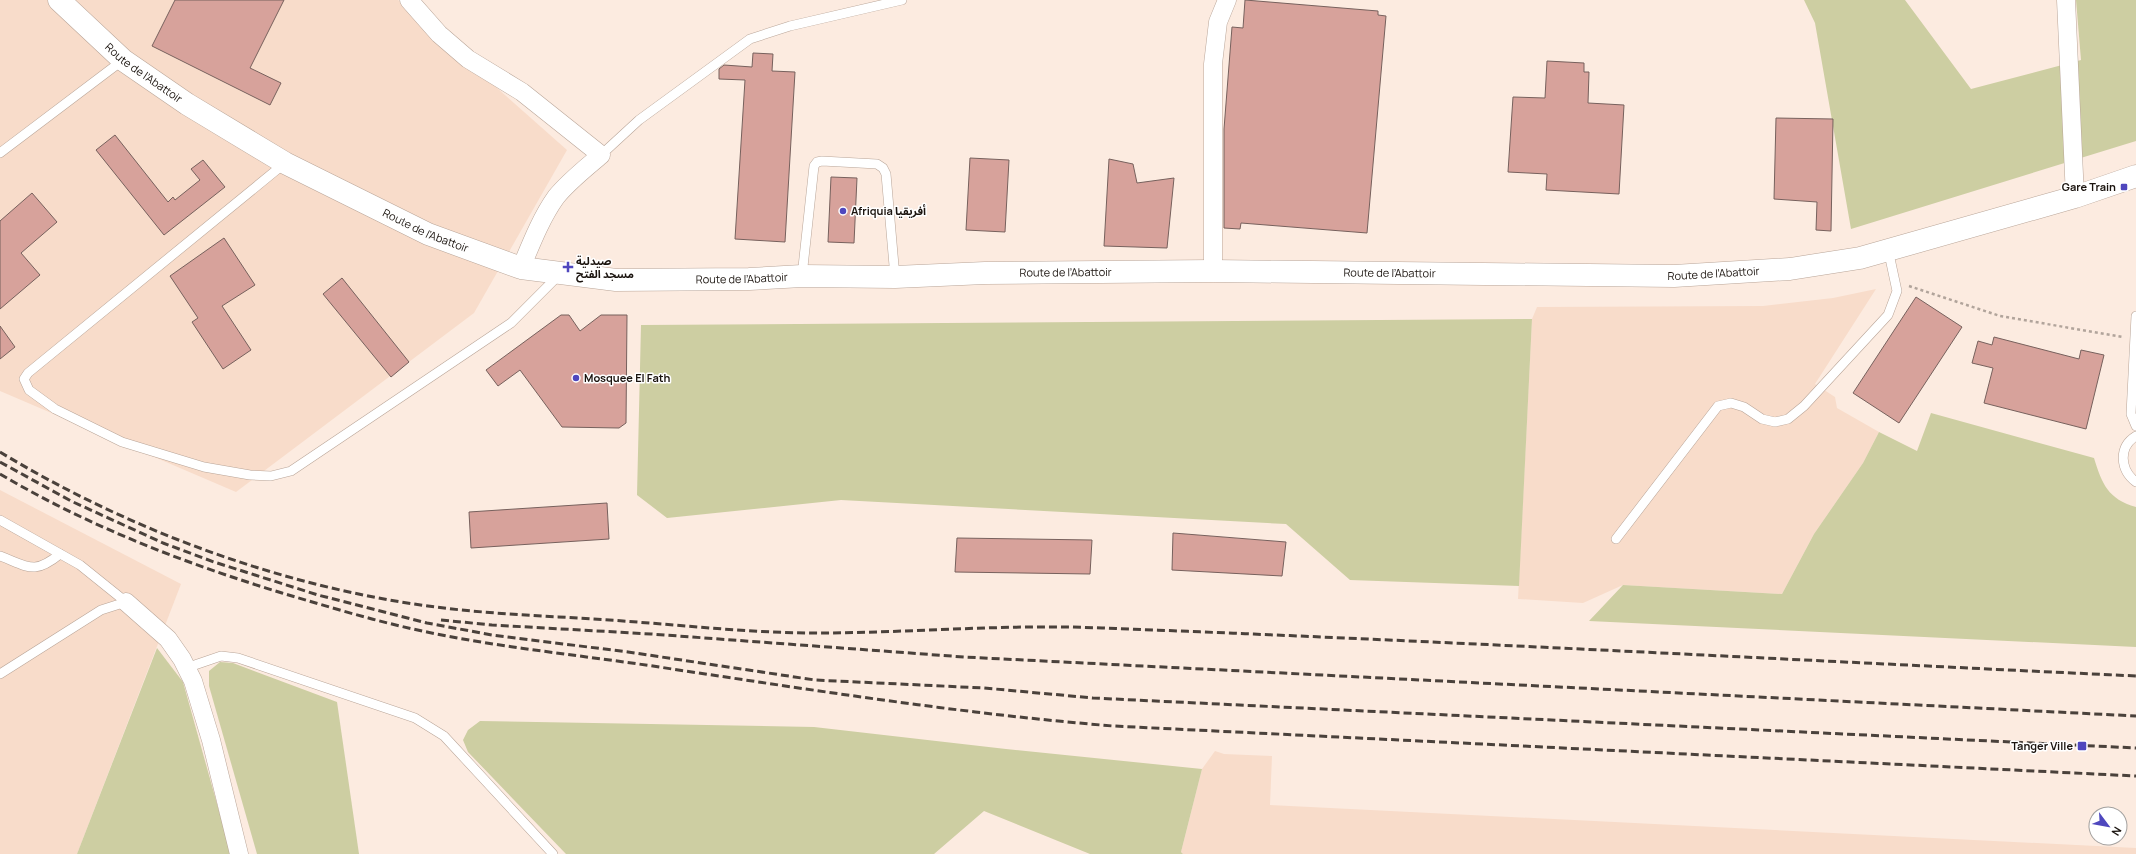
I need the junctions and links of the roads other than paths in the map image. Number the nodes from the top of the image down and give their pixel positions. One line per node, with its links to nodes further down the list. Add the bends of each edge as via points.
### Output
1 (59, 0): 6 (main road, Route de l’Abattoir)
2 (409, 0): 8 (street, via 439,34 468,59 522,92)
3 (902, 0): 8 (lane, via 790,26 750,39 639,120)
4 (1227, 0): 14 (street, via 1218,22 1213,64)
5 (2066, 0): 11 (street)
6 (123, 60): 7 (lane); 9 (main road, Route de l’Abattoir, via 187,104)
7 (0, 153)
8 (601, 155): 13 (street, via 576,176 557,197 544,217)
9 (285, 163): 13 (main road, Route de l’Abattoir, via 428,234); 15 (lane, via 28,373 24,379 29,390 55,408 122,442 204,467 271,476 291,471 511,323)
10 (2136, 177): 11 (main road, Route de l’Abattoir)
11 (2075, 197): 12 (main road, Route de l’Abattoir)
12 (1888, 249): 14 (main road, Route de l’Abattoir, via 1860,258 1790,268 1674,276); 23 (lane, via 1897,291 1888,315 1804,406 1788,419 1775,422 1762,419 1744,407 1731,403 1718,406)
13 (520, 268): 15 (main road, Route de l’Abattoir)
14 (1213, 271): 17 (main road, Route de l’Abattoir, via 985,273)
15 (560, 274): 16 (main road, Route de l’Abattoir, via 616,280)
16 (802, 276): 17 (main road, Route de l’Abattoir); 17 (lane, via 814,166 822,161 877,164 883,168 886,174)
17 (895, 277)
18 (2136, 316): 19 (lane, via 2131,414)
19 (2136, 426)
20 (2136, 436): 21 (lane, via 2126,446 2123,462 2125,470)
21 (2136, 482)
22 (0, 520): 24 (lane)
23 (1616, 539)
24 (60, 554): 25 (lane, via 46,565 33,568); 26 (lane, via 80,565)
25 (0, 556)
26 (126, 602): 27 (street, via 168,639); 28 (lane, via 102,610)
27 (186, 668): 29 (street, via 193,681 211,740); 30 (lane, via 220,656 238,658 415,718 444,736)
28 (0, 674)
29 (239, 854)
30 (553, 854)

